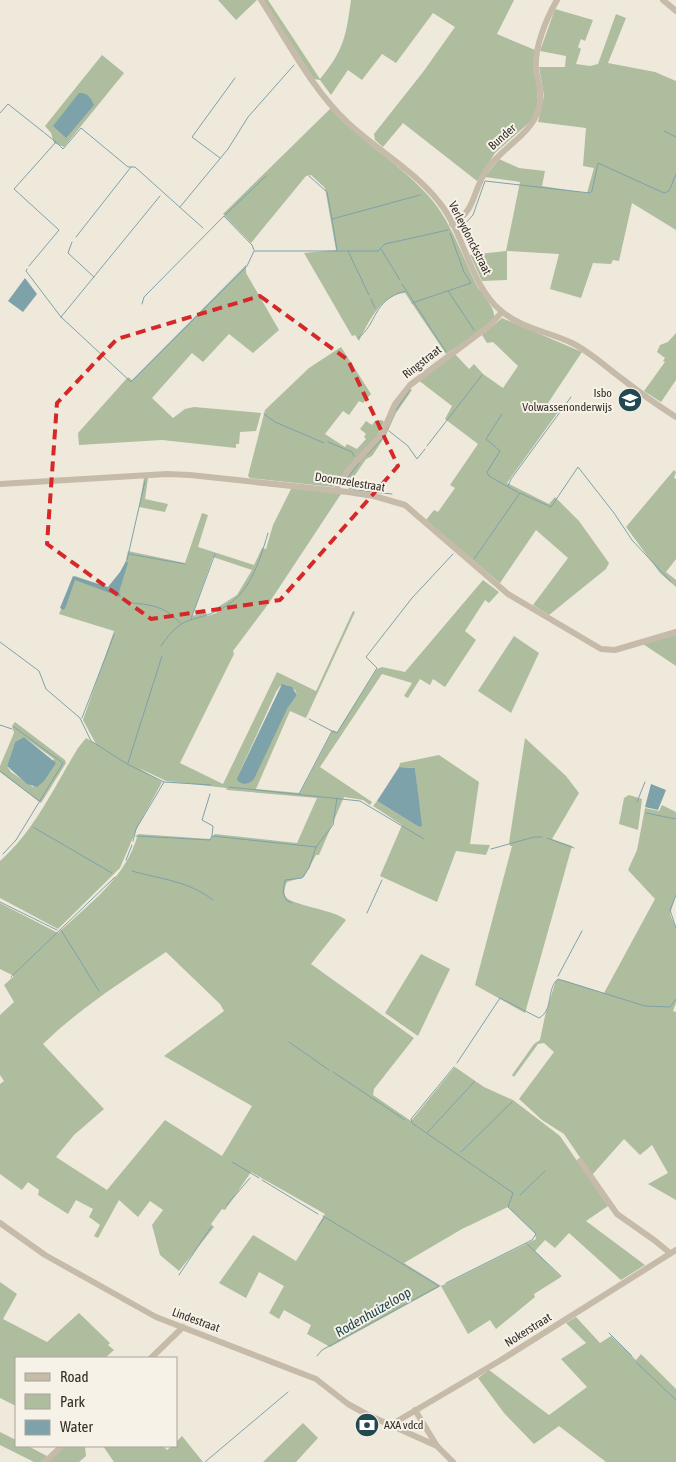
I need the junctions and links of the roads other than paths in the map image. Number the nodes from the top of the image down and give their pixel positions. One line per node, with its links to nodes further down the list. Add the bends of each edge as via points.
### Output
1 (261, 0): 5 (street, Verleydonckstraat, via 298,59 333,106 368,141 432,194)
2 (557, 0): 5 (street, Bunder, via 537,54 541,99 533,123 492,162 467,214)
3 (663, 0): 4 (street)
4 (676, 11)
5 (452, 224): 6 (street, Verleydonckstraat, via 483,288)
6 (502, 312): 7 (street, Verleydonckstraat, via 527,328 571,342 590,353); 8 (street, Ringstraat, via 489,326 410,385 395,404 382,434)
7 (676, 417)
8 (342, 480): 10 (street, Ringstraat); 11 (street)
9 (0, 484): 10 (street, Doornzelestraat, via 167,474)
10 (335, 491): 11 (street, Doornzelestraat)
11 (348, 492): 12 (street, Doornzelestraat, via 405,505 508,594 601,650 615,650)
12 (676, 632)
13 (580, 1161): 15 (street, via 617,1214)
14 (0, 1223): 16 (street, Lindestraat, via 45,1255 156,1317)
15 (673, 1252): 18 (street, Nokerstraat)
16 (183, 1327): 17 (street); 19 (street, Lindestraat, via 316,1379 348,1404)
17 (152, 1357)
18 (415, 1410): 19 (street, Nokerstraat); 20 (street)
19 (389, 1426): 20 (street, Lindestraat)
20 (436, 1446): 23 (street)
21 (61, 1447): 22 (street)
22 (45, 1462)
23 (454, 1462)

